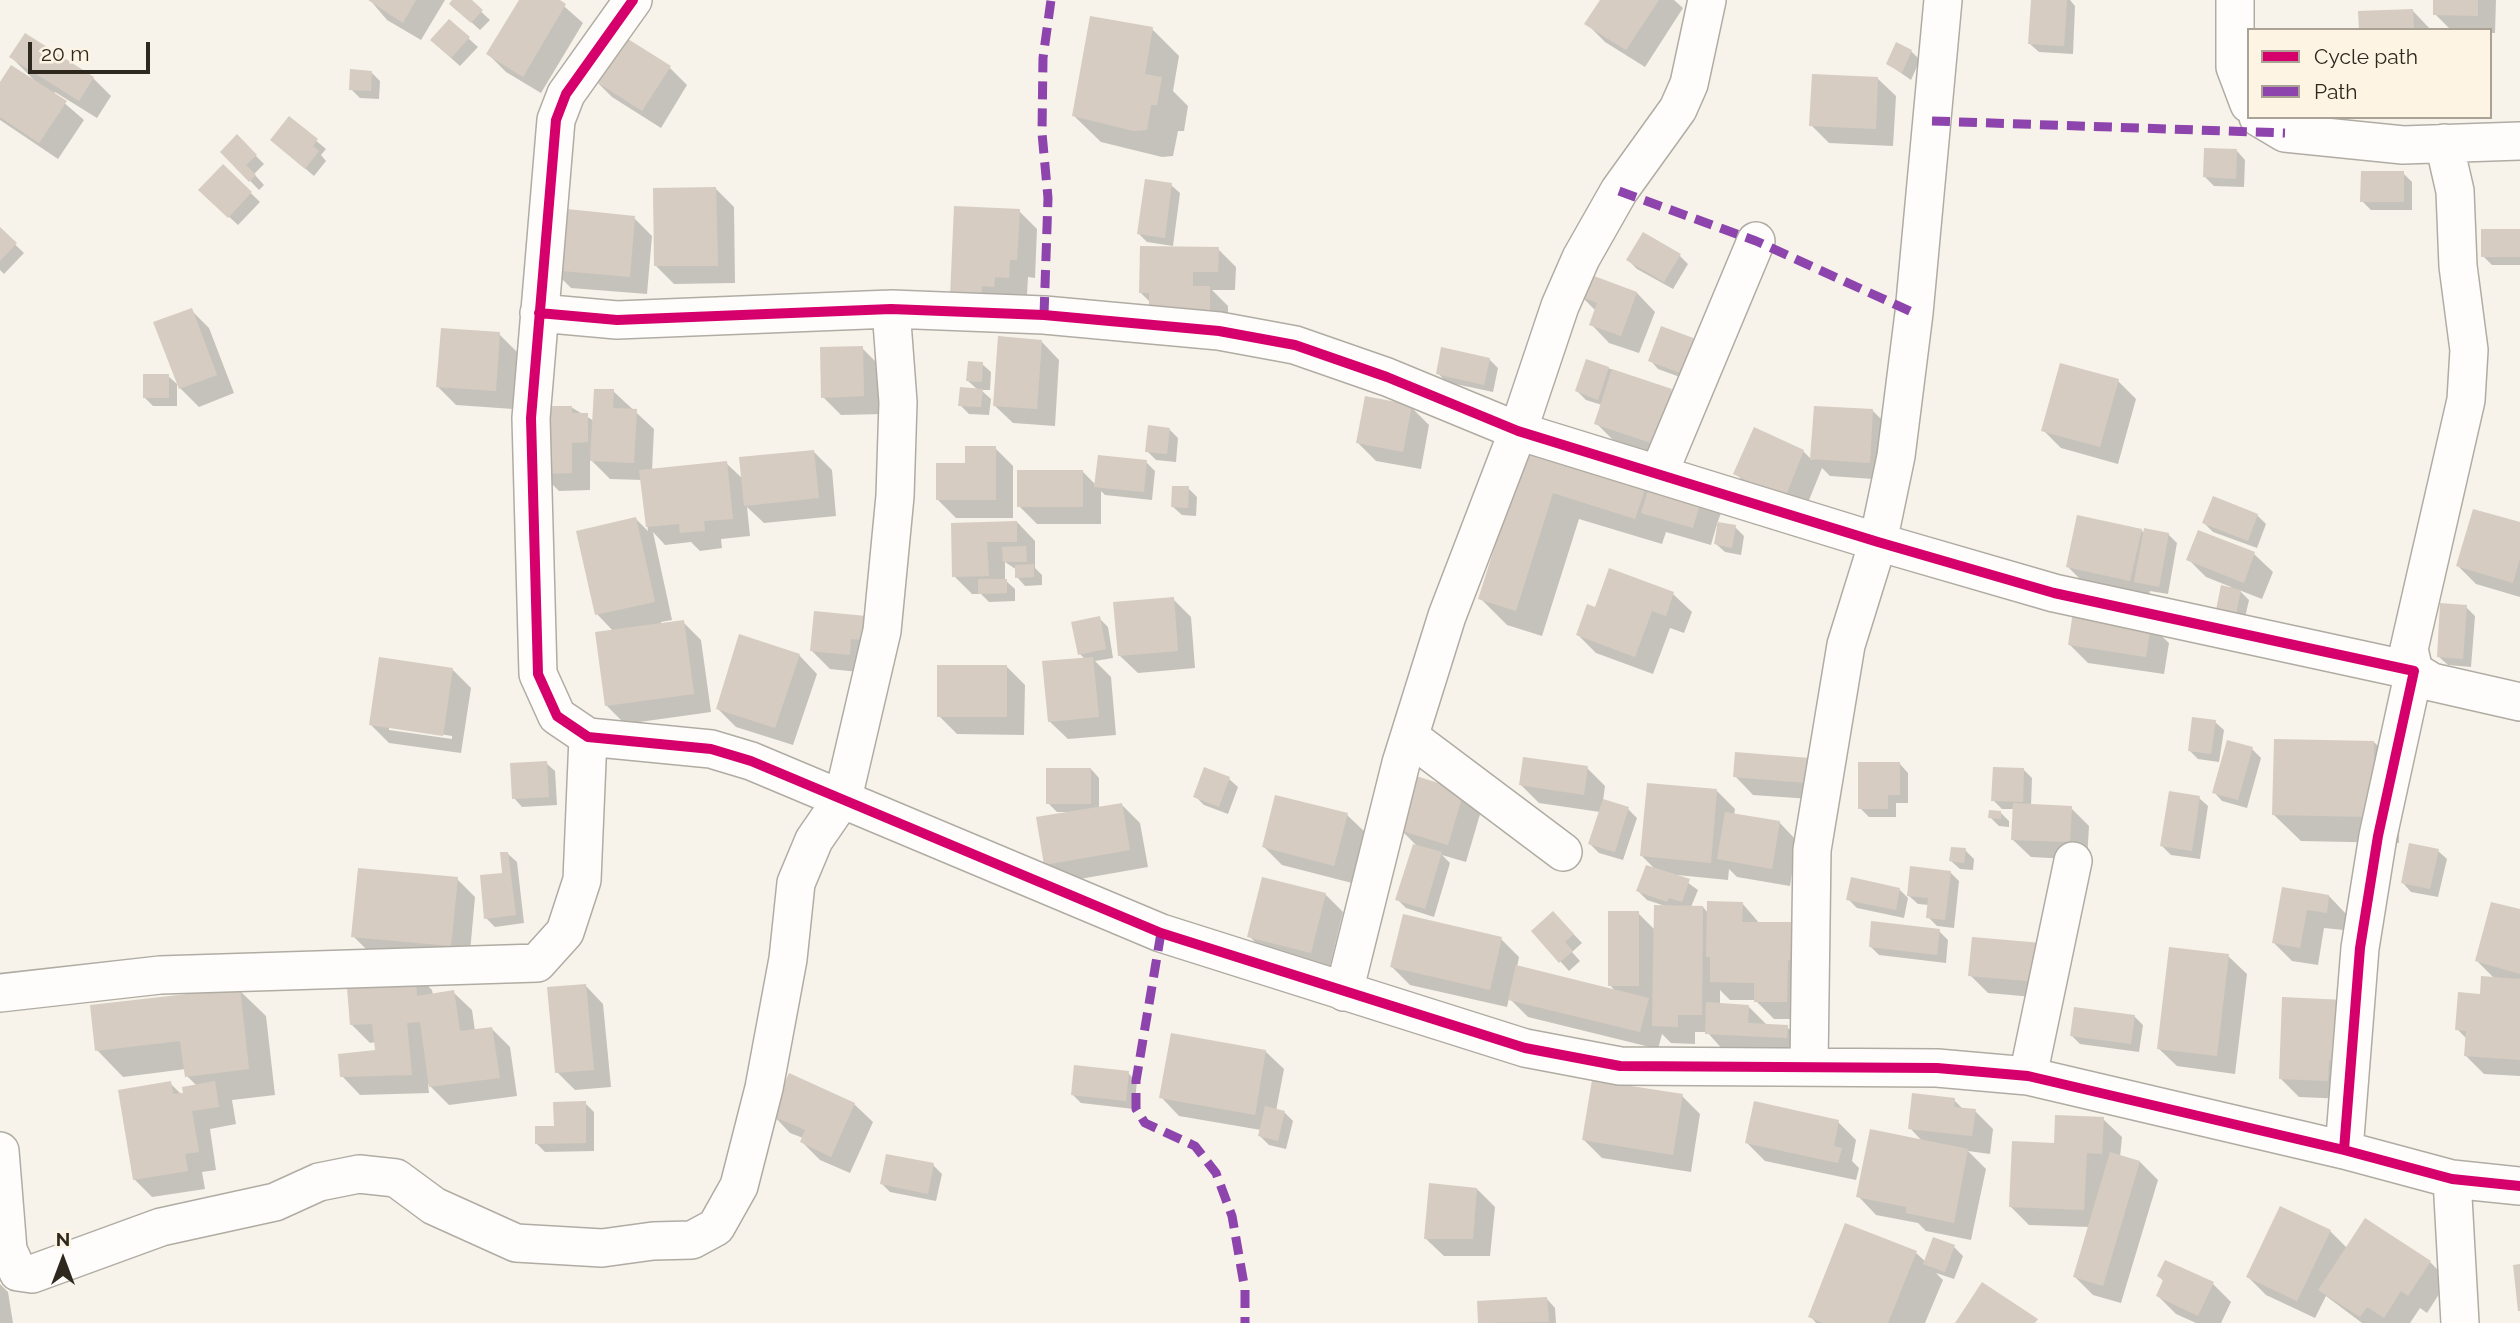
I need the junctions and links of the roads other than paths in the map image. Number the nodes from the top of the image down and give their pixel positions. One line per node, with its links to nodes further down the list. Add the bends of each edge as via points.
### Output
1 (633, 0): 11 (street, via 566,94 558,114)
2 (1707, 0): 12 (street, via 1689,84 1678,109 1619,191 1581,258)
3 (1943, 0): 14 (street, via 1912,326 1896,456)
4 (2235, 0): 5 (street, via 2235,67)
5 (2247, 101)
6 (2261, 119): 8 (street, via 2285,133 2403,145)
7 (2520, 141): 8 (street)
8 (2444, 142): 15 (street, via 2455,191 2458,266 2469,350 2466,400 2409,649)
9 (1756, 241): 13 (street)
10 (891, 309): 11 (street, via 617,320); 12 (street, via 1044,315 1219,331 1282,343 1387,377); 19 (street, via 898,402 882,631)
11 (539, 313): 17 (street, via 531,418 538,674 557,716)
12 (1518, 431): 13 (street); 18 (street, via 1447,616)
13 (1659, 473): 14 (street)
14 (1878, 542): 15 (street, via 2054,593); 24 (street, via 1846,645 1815,828)
15 (2414, 671): 16 (street, via 2432,682); 26 (street, via 2378,836 2360,948)
16 (2520, 702)
17 (588, 737): 19 (street, via 711,750); 23 (street, via 582,880 565,932 537,963 160,975)
18 (1410, 737): 20 (street); 22 (street)
19 (843, 798): 22 (street, via 1161,933); 27 (street, via 814,840 796,883 781,998 739,1186 716,1227 692,1240 602,1248 516,1243 434,1206 396,1178 359,1174 319,1182 275,1202 161,1227 32,1274 18,1272 8,1250)
20 (1563, 852)
21 (2073, 861): 25 (street)
22 (1344, 992): 24 (street, via 1524,1048 1620,1066)
23 (0, 993)
24 (1809, 1066): 25 (street, via 1937,1068)
25 (2028, 1076): 26 (street)
26 (2344, 1150): 28 (street)
27 (0, 1151)
28 (2452, 1180): 29 (street); 30 (street)
29 (2520, 1186)
30 (2460, 1323)

